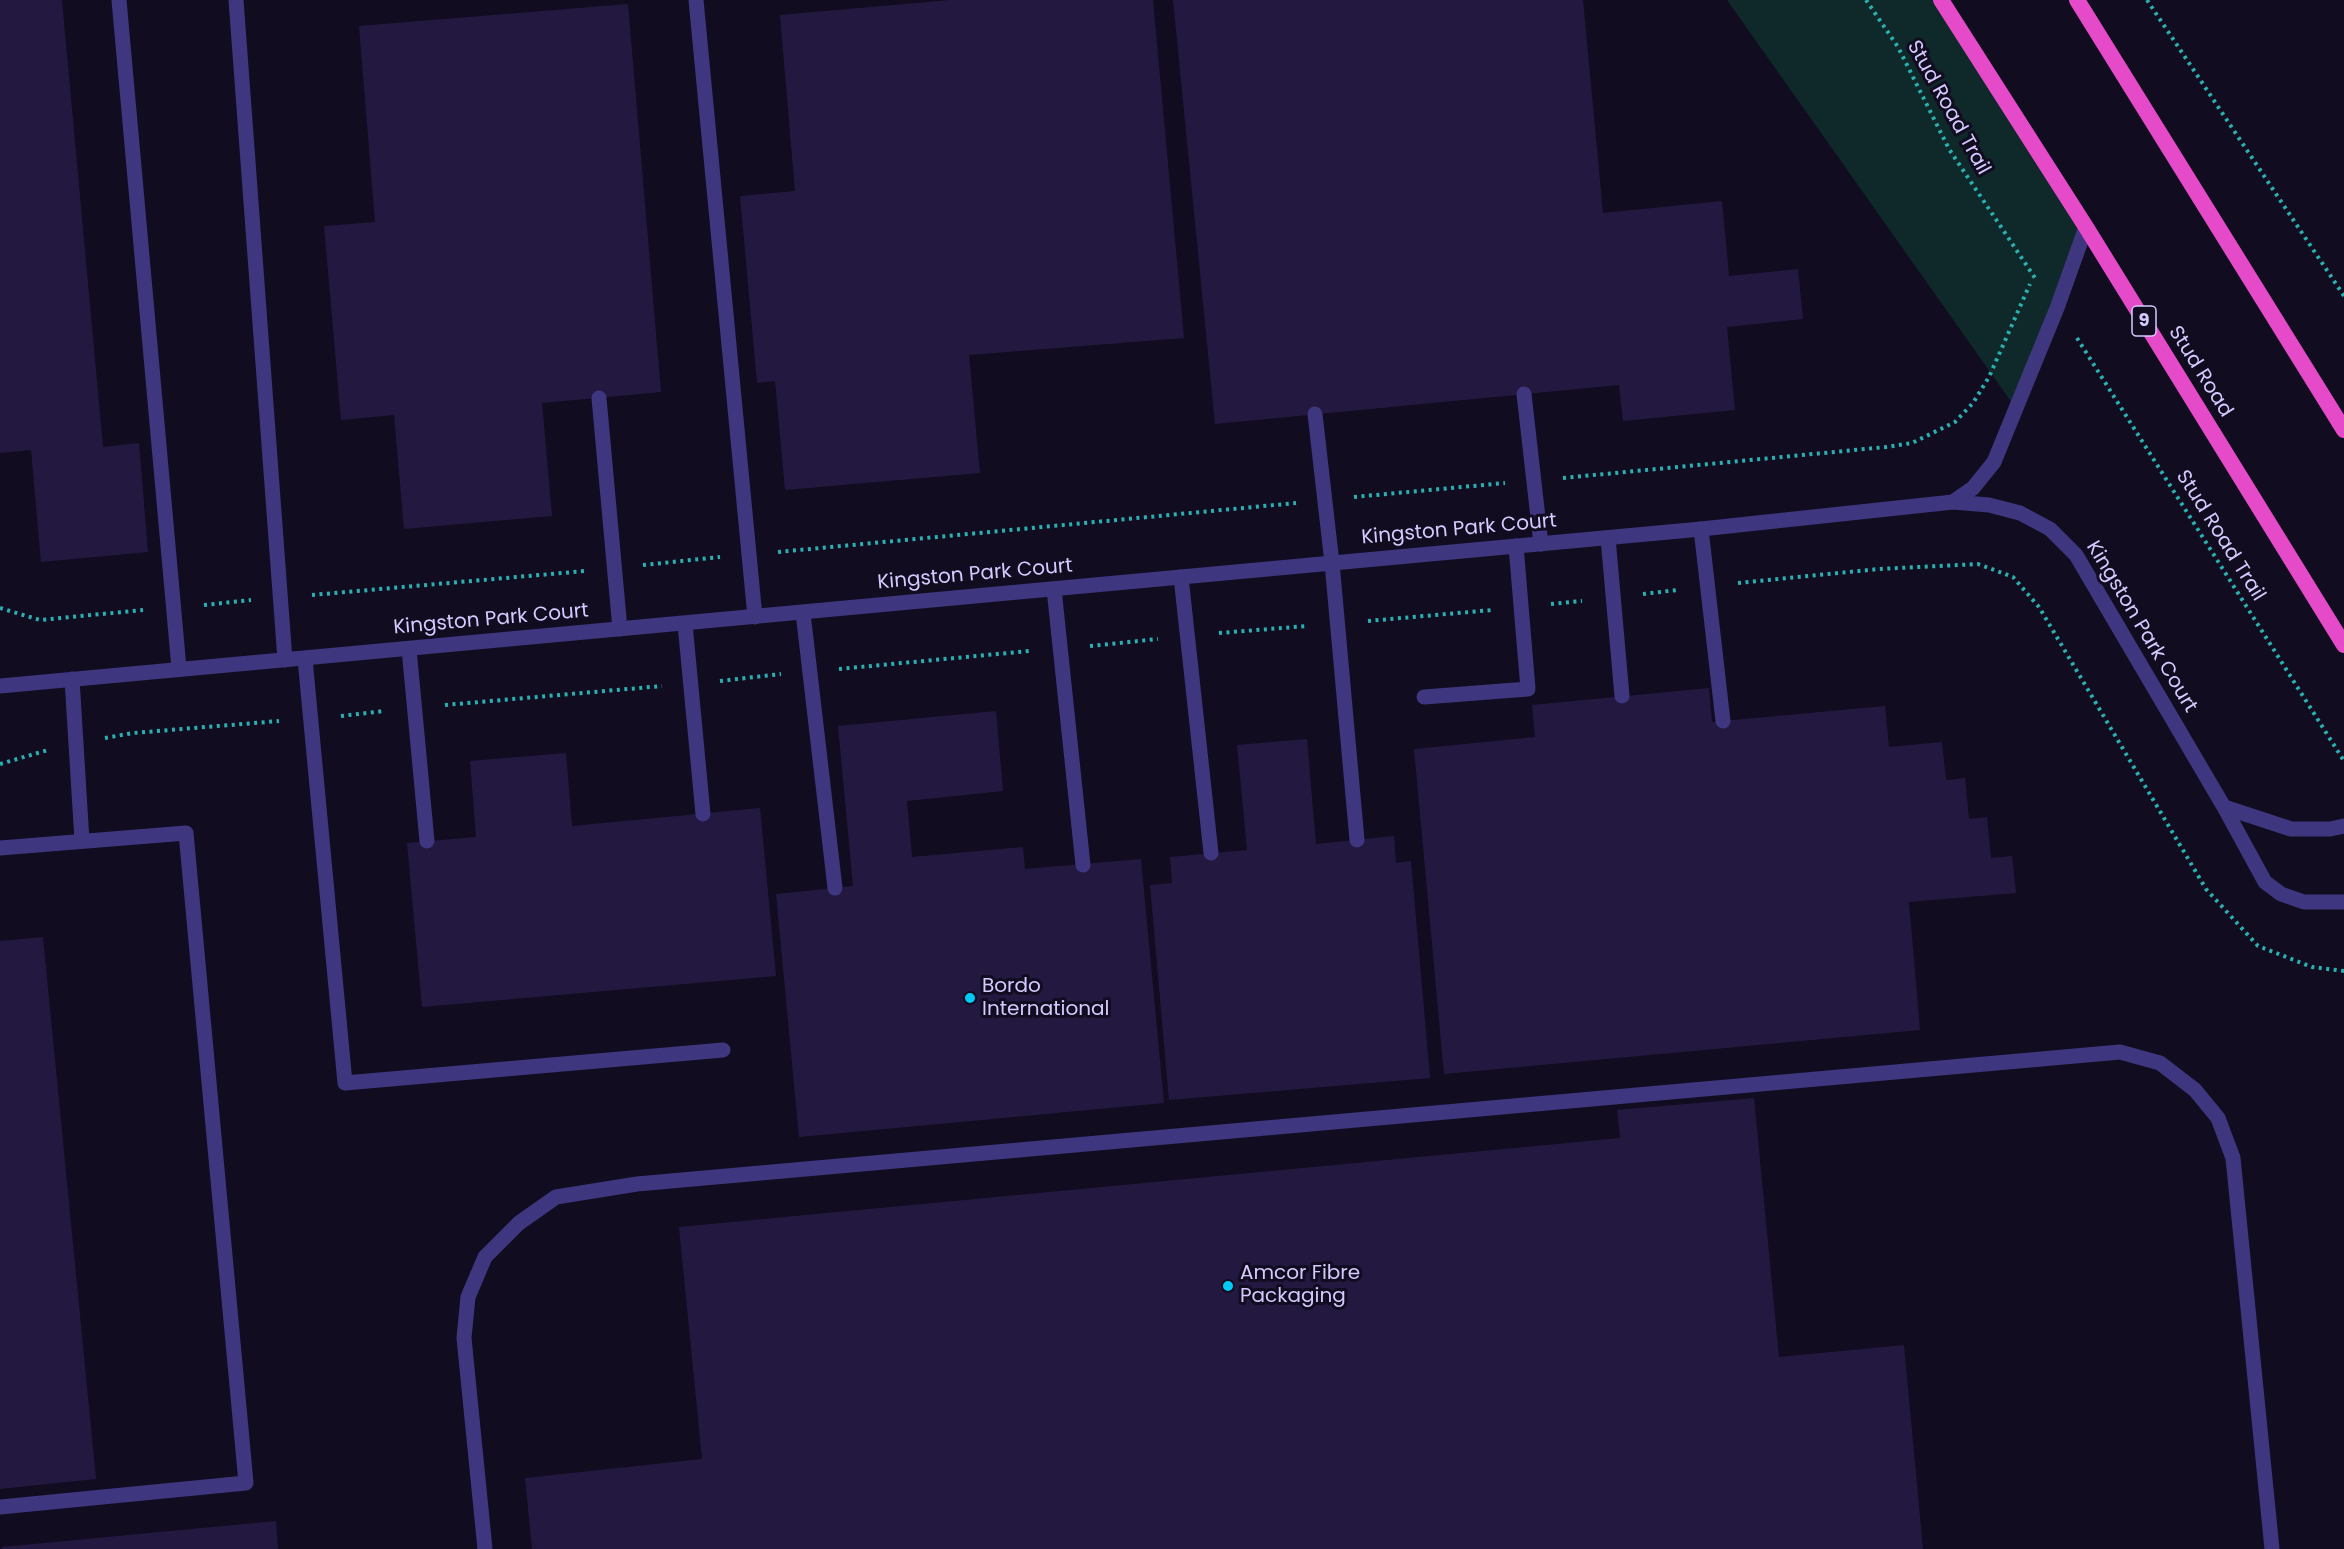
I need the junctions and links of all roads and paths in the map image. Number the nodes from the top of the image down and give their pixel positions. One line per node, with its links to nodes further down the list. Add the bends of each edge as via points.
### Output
1 (119, 0): 32 (street)
2 (236, 0): 30 (street)
3 (696, 0): 24 (street)
4 (1866, 0): 9 (path, Stud Road Trail, via 1898,47 1949,148)
5 (1941, 0): 8 (highway, Stud Road / 9)
6 (2077, 0): 16 (highway)
7 (2147, 0): 11 (path)
8 (2086, 227): 19 (street, via 1994,462 1973,488); 41 (highway, Stud Road / 9)
9 (2034, 275): 10 (path, Stud Road Trail); 17 (path, via 1989,377 1973,403 1955,422 1912,443)
10 (2039, 283)
11 (2344, 296)
12 (2077, 338): 57 (path, Stud Road Trail)
13 (1524, 394): 17 (street)
14 (598, 398): 26 (street)
15 (1315, 414): 18 (street)
16 (2344, 430)
17 (1534, 481): 18 (path); 22 (street)
18 (1325, 500): 24 (path); 25 (street)
19 (1953, 502): 20 (street, Kingston Park Court); 59 (street, Kingston Park Court, via 2020,513 2050,529 2076,555)
20 (1701, 529): 21 (street, Kingston Park Court); 28 (street)
21 (1608, 538): 22 (street, Kingston Park Court); 31 (street)
22 (1541, 544): 23 (street, Kingston Park Court)
23 (1516, 546): 25 (street, Kingston Park Court); 34 (street)
24 (749, 554): 26 (path); 36 (street)
25 (1332, 563): 27 (street, Kingston Park Court); 37 (street)
26 (614, 568): 30 (path); 39 (street)
27 (1181, 577): 29 (street, Kingston Park Court); 40 (street)
28 (1708, 586): 31 (path); 55 (street); 70 (path, via 1878,569 1978,564 2013,577 2039,607 2206,889 2258,946 2312,967)
29 (1054, 589): 35 (street, Kingston Park Court); 42 (street)
30 (281, 597): 32 (path); 45 (street)
31 (1614, 598): 34 (path); 51 (street)
32 (174, 607): 33 (path, via 40,620); 46 (street)
33 (0, 608)
34 (1521, 608): 37 (path); 52 (street, via 1528,689)
35 (803, 612): 36 (street, Kingston Park Court); 47 (street)
36 (755, 617): 38 (street, Kingston Park Court)
37 (1337, 623): 40 (path); 62 (street)
38 (685, 624): 39 (street, Kingston Park Court); 49 (street)
39 (620, 629): 43 (street, Kingston Park Court)
40 (1187, 636): 42 (path); 66 (street)
41 (2344, 645)
42 (1060, 648): 47 (path); 67 (street)
43 (409, 649): 44 (street, Kingston Park Court); 53 (street)
44 (305, 659): 45 (street, Kingston Park Court); 54 (street)
45 (285, 660): 46 (street, Kingston Park Court)
46 (179, 668): 48 (street, Kingston Park Court)
47 (810, 671): 49 (path); 68 (street)
48 (72, 679): 50 (street, Kingston Park Court); 56 (street)
49 (691, 684): 53 (path); 60 (street)
50 (0, 686)
51 (1622, 696)
52 (1424, 697)
53 (415, 708): 54 (path); 64 (street)
54 (310, 719): 56 (path, via 133,733); 71 (street, via 345,1083)
55 (1723, 721)
56 (76, 744): 58 (path); 63 (street)
57 (2344, 761)
58 (0, 764)
59 (2224, 807): 61 (street, via 2291,829); 69 (street, Kingston Park Court, via 2265,882 2281,894 2304,902)
60 (703, 814)
61 (2344, 826)
62 (1357, 840)
63 (82, 841): 65 (street); 72 (street, via 186,833 246,1483)
64 (428, 841)
65 (0, 848)
66 (1210, 853)
67 (1083, 864)
68 (835, 888)
69 (2344, 902)
70 (2344, 971)
71 (723, 1050)
72 (0, 1507)
73 (485, 1549): 74 (street, via 464,1338 468,1298 485,1257 519,1223 556,1197 636,1184 2120,1052 2160,1063 2195,1090 2218,1118 2233,1158)
74 (2272, 1549)

